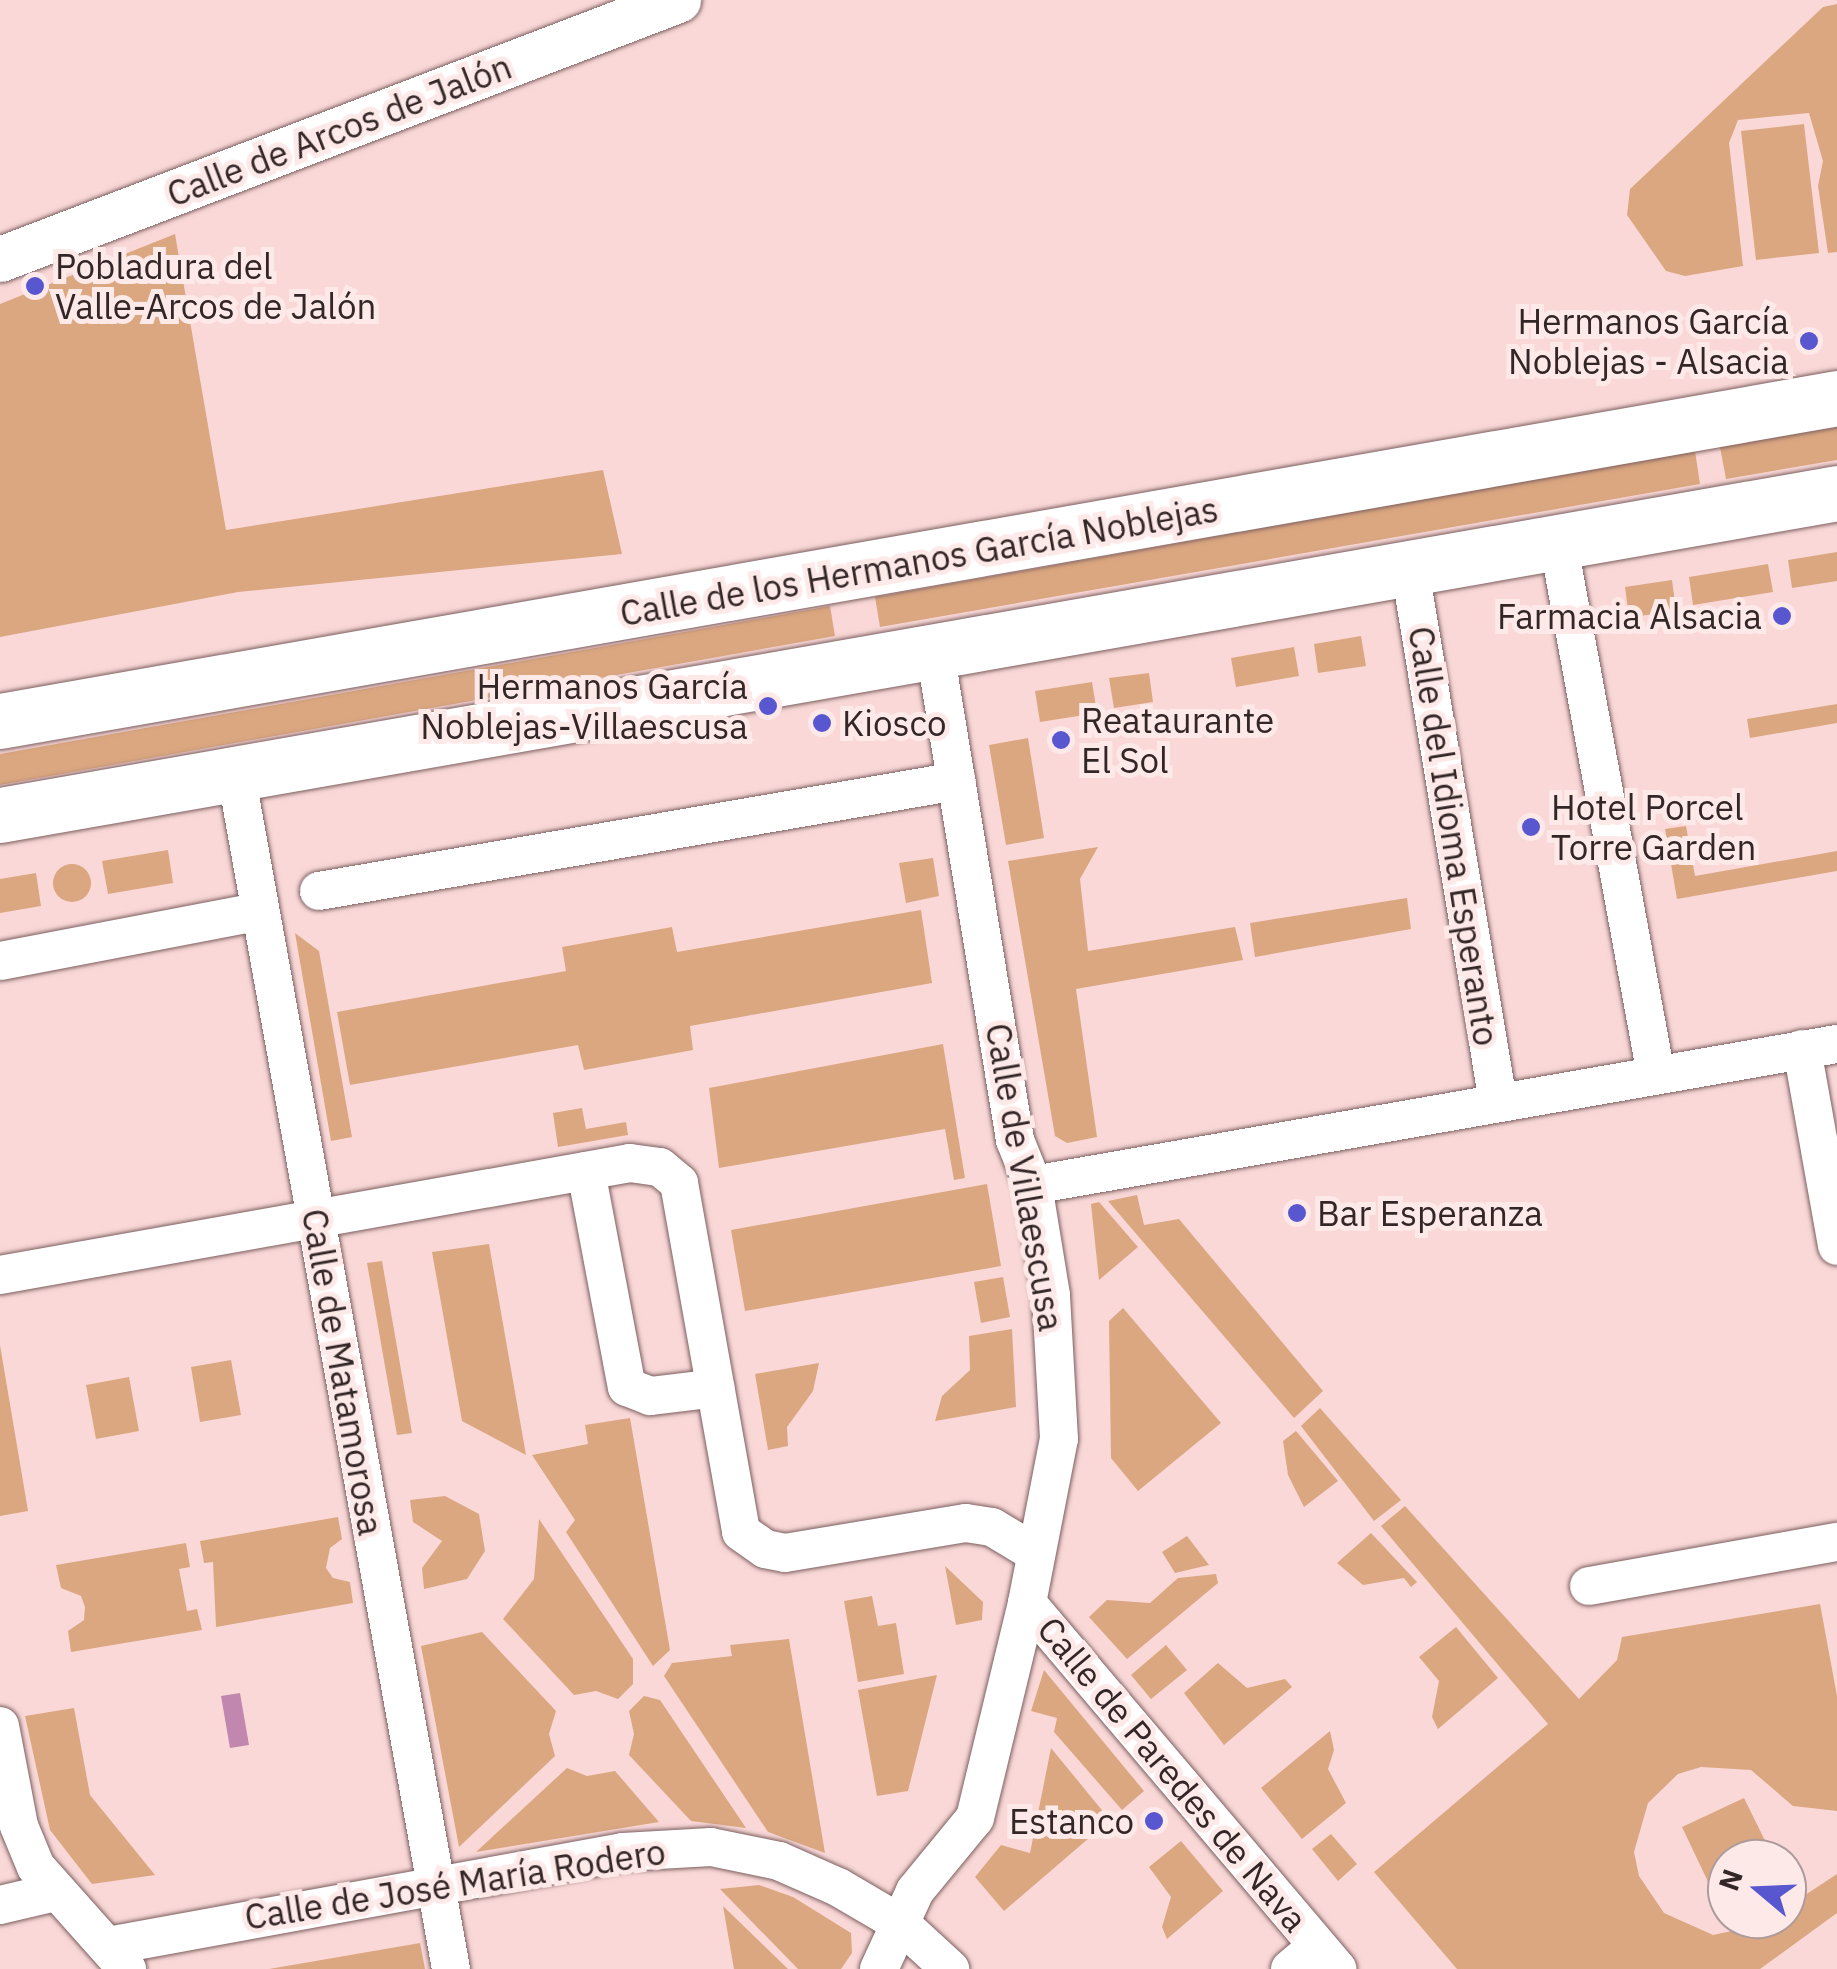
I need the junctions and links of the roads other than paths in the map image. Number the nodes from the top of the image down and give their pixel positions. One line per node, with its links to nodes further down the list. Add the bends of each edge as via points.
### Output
1 (678, 0): 2 (street, Calle de Arcos de Jalón)
2 (0, 259)
3 (1837, 398): 8 (main road, Calle de los Hermanos García Noblejas)
4 (1837, 493): 5 (main road)
5 (1558, 541): 6 (main road); 16 (street)
6 (1410, 570): 7 (main road); 17 (street, Calle del Idioma Esperanto)
7 (934, 652): 9 (main road); 10 (street, Calle de Villaescusa)
8 (0, 721)
9 (236, 774): 11 (main road); 13 (street, Calle de Matamorosa)
10 (958, 781): 12 (street); 19 (street, Calle de Villaescusa, via 1015,1140)
11 (0, 815)
12 (319, 891)
13 (258, 912): 14 (street); 20 (street, Calle de Matamorosa)
14 (0, 961)
15 (1820, 1047): 16 (street); 21 (street)
16 (1656, 1075): 17 (street)
17 (1498, 1102): 19 (street)
18 (586, 1171): 20 (street); 23 (street, via 646,1163 674,1173); 23 (street, via 626,1387 650,1396)
19 (1033, 1185): 25 (street, Calle de Villaescusa, via 1060,1394 1052,1474)
20 (317, 1220): 22 (street); 29 (street, Calle de Matamorosa)
21 (1837, 1246)
22 (0, 1274)
23 (716, 1388): 25 (street, via 736,1518 742,1532 765,1549 785,1553 966,1524 992,1527)
24 (1837, 1542): 26 (street)
25 (1032, 1551): 27 (street, Calle de Villaescusa)
26 (1589, 1586)
27 (1028, 1603): 32 (street, Calle de Villaescusa, via 974,1818 915,1891); 34 (street, Calle de Paredes de Nava)
28 (0, 1726): 30 (street, via 18,1826)
29 (436, 1888): 32 (street, Calle de José María Rodero, via 623,1852 711,1846 779,1861); 33 (street, Calle de José María Rodero); 35 (street, Calle de Matamorosa)
30 (55, 1892): 31 (street); 33 (street)
31 (0, 1905)
32 (901, 1924): 36 (street, Calle de Villaescusa); 37 (street, Calle de José María Rodero)
33 (118, 1957)
34 (1315, 1961)
35 (450, 1969)
36 (879, 1969)
37 (950, 1969)

